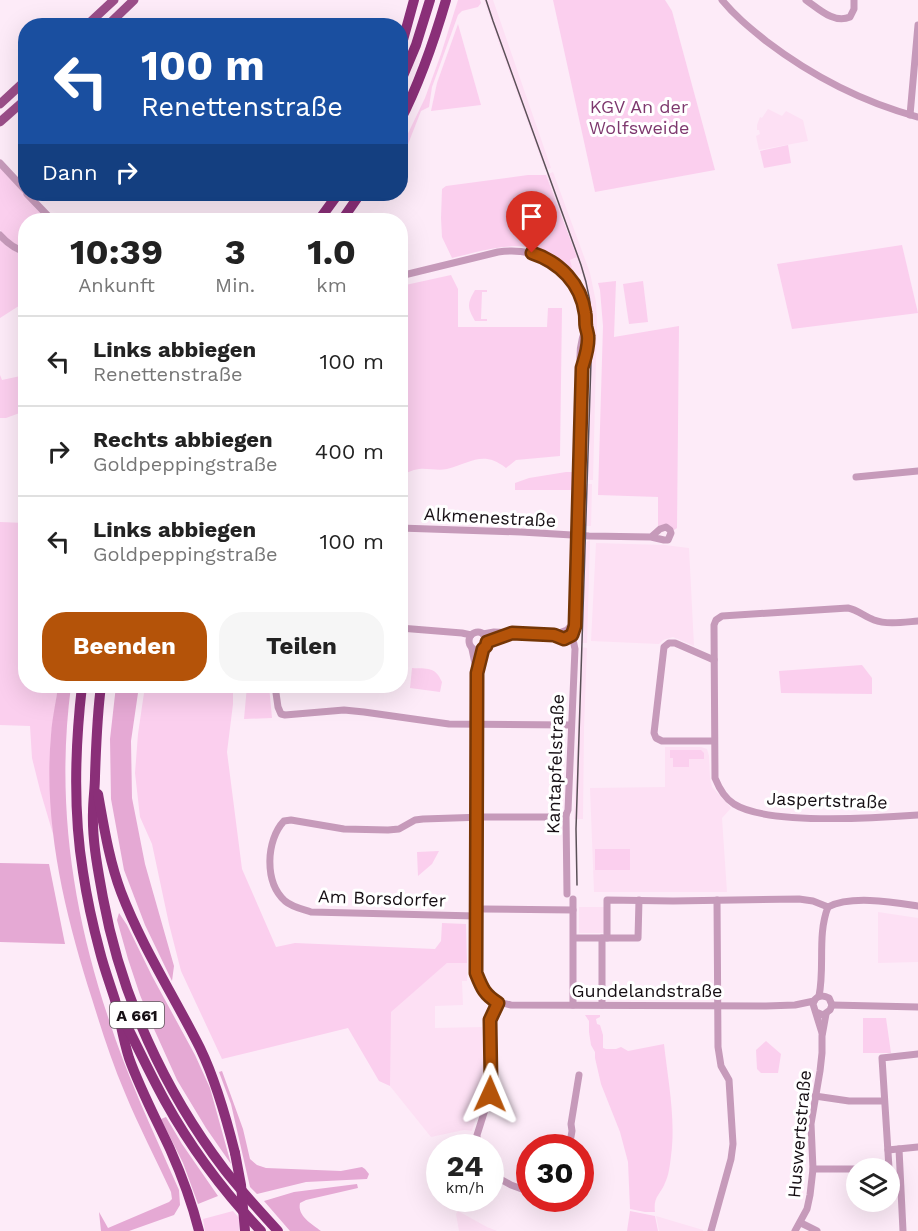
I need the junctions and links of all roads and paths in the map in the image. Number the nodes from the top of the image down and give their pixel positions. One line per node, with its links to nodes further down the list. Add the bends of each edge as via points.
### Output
1 (114, 0): 9 (main road)
2 (134, 0): 10 (main road)
3 (414, 0): 11 (highway)
4 (430, 0): 13 (highway)
5 (446, 0): 16 (highway)
6 (722, 0): 18 (street, via 758,34 817,76 872,102)
7 (806, 0): 8 (street, via 828,16 843,20 850,17)
8 (854, 0)
9 (95, 18)
10 (115, 18)
11 (408, 22)
12 (918, 25): 18 (street)
13 (408, 64)
14 (18, 87): 15 (main road)
15 (0, 104)
16 (408, 104)
17 (18, 106): 19 (main road)
18 (914, 116)
19 (0, 123)
20 (0, 163): 21 (street)
21 (18, 183)
22 (34, 201): 23 (street)
23 (46, 213)
24 (0, 235): 25 (street)
25 (18, 249)
26 (408, 274): 30 (street, Kantapfelstraße, via 517,251 548,259 571,278 580,295 588,336 582,368)
27 (918, 471): 28 (street)
28 (856, 477)
29 (408, 528): 30 (street, Alkmenestraße)
30 (578, 536): 31 (street, Alkmenestraße); 32 (street, Kantapfelstraße)
31 (651, 537)
32 (574, 621): 37 (street, via 567,630); 38 (street, Kantapfelstraße)
33 (918, 621): 43 (street, Jaspertstraße, via 883,622 848,608 722,616 714,625)
34 (408, 629): 39 (street, via 462,633)
35 (512, 633): 36 (street); 37 (street); 40 (street)
36 (483, 634): 39 (street, via 476,632); 40 (street)
37 (554, 635): 38 (street, via 564,639)
38 (572, 635): 49 (street, Kantapfelstraße)
39 (470, 638): 41 (street)
40 (487, 642): 42 (street)
41 (472, 649): 42 (street); 44 (street)
42 (483, 649): 44 (street)
43 (714, 660): 50 (street, Jaspertstraße); 50 (street, via 673,642 666,645 654,733 662,741)
44 (477, 673): 48 (street)
45 (81, 693): 66 (highway, A 661, via 76,770 80,851 100,953)
46 (100, 693): 51 (highway, A 661)
47 (276, 693): 48 (street, via 278,707 285,715 344,710)
48 (477, 724): 49 (street); 54 (street)
49 (572, 725): 52 (street, Kantapfelstraße)
50 (714, 741): 53 (street, Jaspertstraße, via 718,786 729,800 744,809 813,818)
51 (95, 777): 92 (highway, A 661, bridge, via 121,891 207,1064 224,1112 241,1185); 94 (highway, A 661, via 93,813 101,886 112,939 144,1032 178,1100 208,1147)
52 (566, 815): 54 (street); 60 (street, Kantapfelstraße)
53 (918, 815)
54 (477, 817): 61 (street); 61 (street, Am Borsdorfer, via 415,820 388,830 284,821 269,865 276,890 285,902 311,912)
55 (639, 900): 56 (street); 63 (street, via 607,900); 63 (street, via 638,938)
56 (717, 900): 58 (street, via 800,899); 70 (street)
57 (918, 906): 58 (street, via 847,901)
58 (828, 908): 64 (street, Huswertstraße, via 823,919)
59 (484, 909): 60 (street)
60 (573, 910): 62 (street, Kantapfelstraße)
61 (476, 916): 67 (street, via 476,973 482,990)
62 (574, 938): 63 (street); 68 (street, Kantapfelstraße)
63 (604, 938): 69 (street)
64 (822, 969): 65 (street, Huswertstraße); 71 (street, Huswertstraße)
65 (827, 997): 71 (street, via 823,996); 72 (street)
66 (116, 1002): 91 (highway, A 661, via 129,1057 184,1183); 93 (highway, A 661, bridge, via 165,1101 197,1152)
67 (498, 1003): 68 (street, Gundelandstraße); 80 (street, via 490,1020 490,1094)
68 (573, 1005): 69 (street, Gundelandstraße)
69 (602, 1005): 70 (street, Gundelandstraße)
70 (717, 1005): 71 (street, Gundelandstraße); 95 (street, via 721,1066 729,1080 733,1144)
71 (815, 1005): 74 (street, via 821,1015); 75 (street, Huswertstraße)
72 (832, 1005): 73 (street); 74 (street)
73 (918, 1007)
74 (826, 1014): 75 (street, Huswertstraße)
75 (822, 1036): 78 (street, Huswertstraße)
76 (918, 1054): 79 (street, via 882,1058)
77 (579, 1075): 81 (street)
78 (815, 1096): 79 (street); 88 (street, Huswertstraße, via 811,1124)
79 (884, 1101): 84 (street)
80 (477, 1134)
81 (571, 1134)
82 (918, 1147): 83 (street)
83 (899, 1149): 84 (street); 86 (street)
84 (888, 1150): 85 (street)
85 (888, 1158)
86 (899, 1158)
87 (900, 1168): 98 (street)
88 (813, 1169): 89 (street); 90 (street, Huswertstraße)
89 (846, 1169)
90 (801, 1223): 96 (street, Huswertstraße); 97 (street)
91 (199, 1231)
92 (245, 1231)
93 (261, 1231)
94 (278, 1231)
95 (711, 1231)
96 (795, 1231)
97 (817, 1231)
98 (903, 1231)

